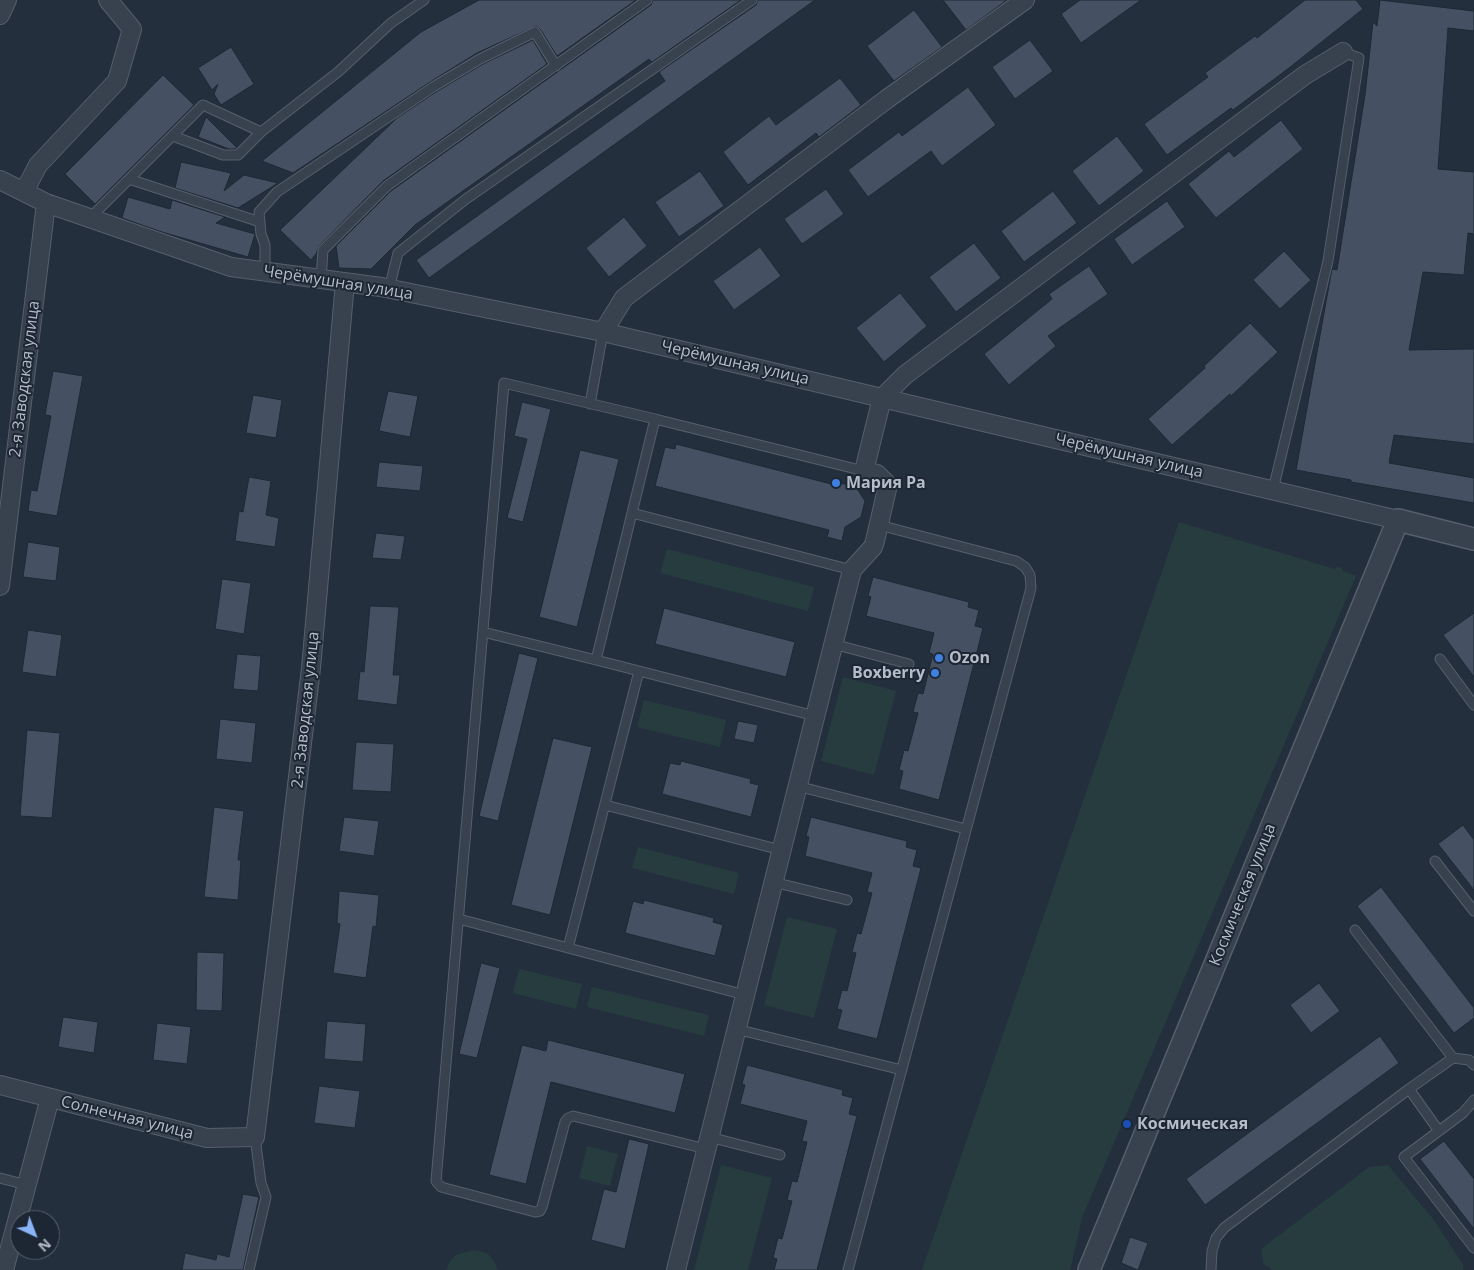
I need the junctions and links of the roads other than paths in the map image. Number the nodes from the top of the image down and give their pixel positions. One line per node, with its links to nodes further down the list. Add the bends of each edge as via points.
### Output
1 (8, 0): 7 (street)
2 (108, 0): 14 (street, via 132,29 117,81 38,166)
3 (424, 0): 10 (lane, via 391,23 338,72)
4 (647, 0): 9 (lane)
5 (752, 0): 21 (lane, via 466,199 398,253)
6 (1025, 0): 22 (street, via 624,298)
7 (0, 15)
8 (1343, 52): 23 (street, via 1305,75 905,375); 27 (lane, via 1359,58 1328,262)
9 (556, 66): 17 (lane, via 535,32 480,59 432,87 278,192 259,212); 19 (lane, via 386,186 323,250)
10 (261, 132): 11 (lane, via 238,155 223,155); 11 (lane, via 203,105)
11 (173, 136): 12 (lane)
12 (129, 179): 16 (lane); 17 (lane)
13 (0, 180): 14 (street, Черёмушная улица)
14 (24, 192): 15 (street, Черёмушная улица)
15 (46, 203): 16 (street, Черёмушная улица); 33 (street, 2-я Заводская улица)
16 (90, 218): 18 (street, Черёмушная улица, via 231,267)
17 (260, 222): 18 (lane, via 266,245)
18 (265, 272): 19 (street, Черёмушная улица)
19 (322, 279): 20 (street, Черёмушная улица)
20 (345, 282): 21 (street, Черёмушная улица); 63 (street, 2-я Заводская улица, via 311,668)
21 (389, 289): 22 (street, Черёмушная улица)
22 (603, 332): 23 (street, Черёмушная улица); 24 (lane)
23 (882, 398): 26 (street); 27 (street, Черёмушная улица)
24 (590, 404): 25 (lane); 34 (lane, via 504,383)
25 (655, 419): 26 (lane); 28 (lane)
26 (864, 471): 30 (street, via 877,474 886,483)
27 (1272, 490): 29 (street, Черёмушная улица)
28 (632, 513): 32 (lane); 37 (lane)
29 (1398, 520): 31 (street, Черёмушная улица); 73 (street, Космическая улица)
30 (879, 525): 32 (street, via 872,548); 44 (lane, via 1016,561 1030,575 1031,588)
31 (1474, 540)
32 (852, 570): 35 (street)
33 (0, 586)
34 (483, 632): 37 (lane); 50 (lane)
35 (833, 644): 38 (lane); 41 (street)
36 (1440, 659): 40 (lane)
37 (596, 660): 39 (lane)
38 (909, 664)
39 (640, 671): 41 (lane); 43 (lane)
40 (1474, 705)
41 (815, 716): 42 (street)
42 (797, 786): 44 (lane); 45 (street)
43 (605, 805): 45 (lane); 52 (lane)
44 (966, 829): 57 (lane)
45 (781, 850): 47 (street)
46 (1435, 861): 49 (lane)
47 (773, 882): 48 (lane); 53 (street)
48 (847, 900)
49 (1474, 911)
50 (459, 919): 52 (lane); 64 (lane, via 438,1185 540,1211 565,1122 573,1116)
51 (1355, 930): 55 (lane)
52 (568, 948): 53 (lane)
53 (745, 994): 54 (street)
54 (736, 1029): 57 (lane); 64 (street)
55 (1453, 1058): 56 (lane, via 1469,1060); 59 (lane)
56 (1474, 1065)
57 (902, 1070): 72 (lane)
58 (0, 1085): 60 (street, Солнечная улица)
59 (1409, 1089): 62 (lane); 74 (lane, via 1224,1228 1216,1238)
60 (50, 1098): 63 (street, Солнечная улица, via 207,1138); 67 (street)
61 (1474, 1100): 62 (lane)
62 (1439, 1131): 68 (lane, via 1404,1157)
63 (255, 1137): 70 (lane, via 266,1197)
64 (708, 1143): 65 (lane); 71 (street)
65 (780, 1155)
66 (0, 1178): 67 (lane)
67 (27, 1185): 69 (street)
68 (1474, 1248)
69 (4, 1270)
70 (249, 1270)
71 (676, 1270)
72 (848, 1270)
73 (1089, 1270)
74 (1211, 1270)

